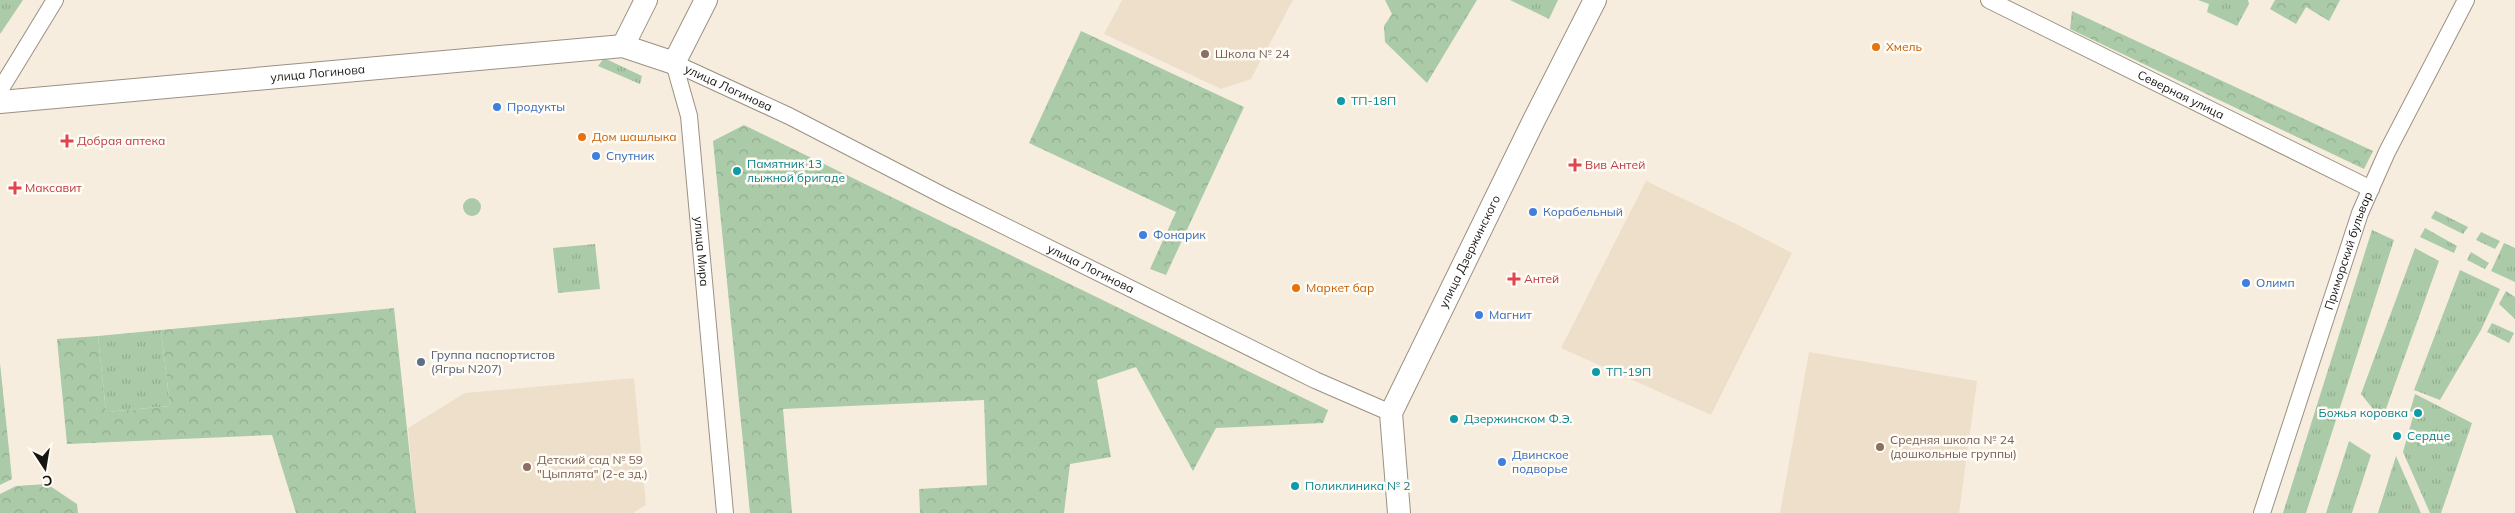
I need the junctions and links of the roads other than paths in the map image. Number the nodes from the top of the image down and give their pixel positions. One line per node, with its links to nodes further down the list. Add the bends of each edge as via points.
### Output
1 (55, 0): 9 (street)
2 (646, 0): 7 (main road)
3 (706, 0): 8 (main road)
4 (1595, 0): 12 (main road, улица Дзержинского)
5 (1989, 0): 11 (street, Северная улица)
6 (2466, 0): 11 (street, Приморский бульвар)
7 (623, 46): 8 (main road, улица Логинова); 10 (main road, улица Логинова)
8 (674, 63): 12 (street, улица Логинова, via 789,116 1315,380); 13 (street, улица Мира, via 688,116)
9 (0, 90)
10 (0, 102)
11 (2371, 189): 15 (street, Приморский бульвар, via 2360,213)
12 (1391, 413): 14 (main road)
13 (725, 513)
14 (1399, 513)
15 (2262, 513)

